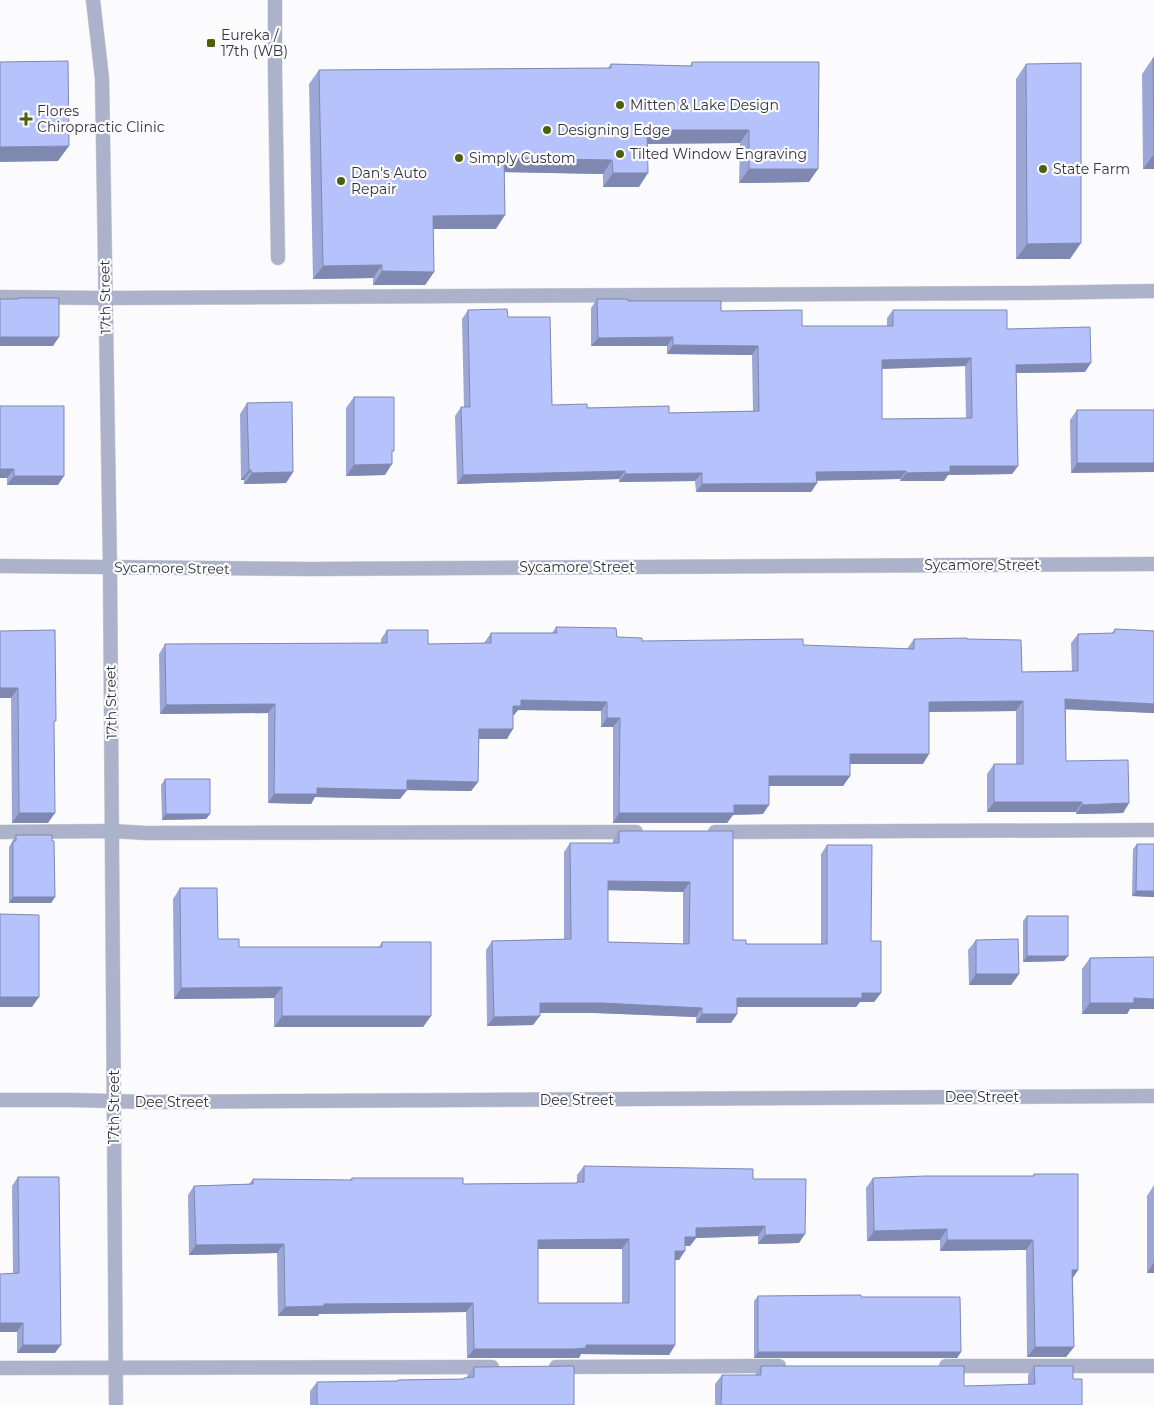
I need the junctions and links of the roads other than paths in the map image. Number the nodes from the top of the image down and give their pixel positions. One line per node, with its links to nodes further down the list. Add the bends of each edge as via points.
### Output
1 (93, 0): 6 (street, 17th Street, via 102,78)
2 (275, 0): 3 (street)
3 (278, 258)
4 (1154, 291): 6 (street)
5 (0, 297): 6 (street)
6 (105, 298): 9 (street, 17th Street)
7 (1154, 564): 9 (street, Sycamore Street, via 321,569)
8 (0, 566): 9 (street, Sycamore Street)
9 (110, 566): 11 (street, 17th Street)
10 (1154, 830): 14 (street)
11 (112, 831): 12 (street); 13 (street); 17 (street, 17th Street)
12 (0, 832)
13 (645, 832)
14 (705, 832)
15 (1154, 1096): 17 (street, Dee Street)
16 (0, 1100): 17 (street, Dee Street)
17 (114, 1101): 21 (street, 17th Street)
18 (794, 1366): 23 (street)
19 (934, 1366): 20 (street)
20 (1154, 1366)
21 (116, 1367): 22 (street); 24 (street); 25 (street, 17th Street)
22 (505, 1367)
23 (545, 1367)
24 (0, 1368)
25 (116, 1405)

